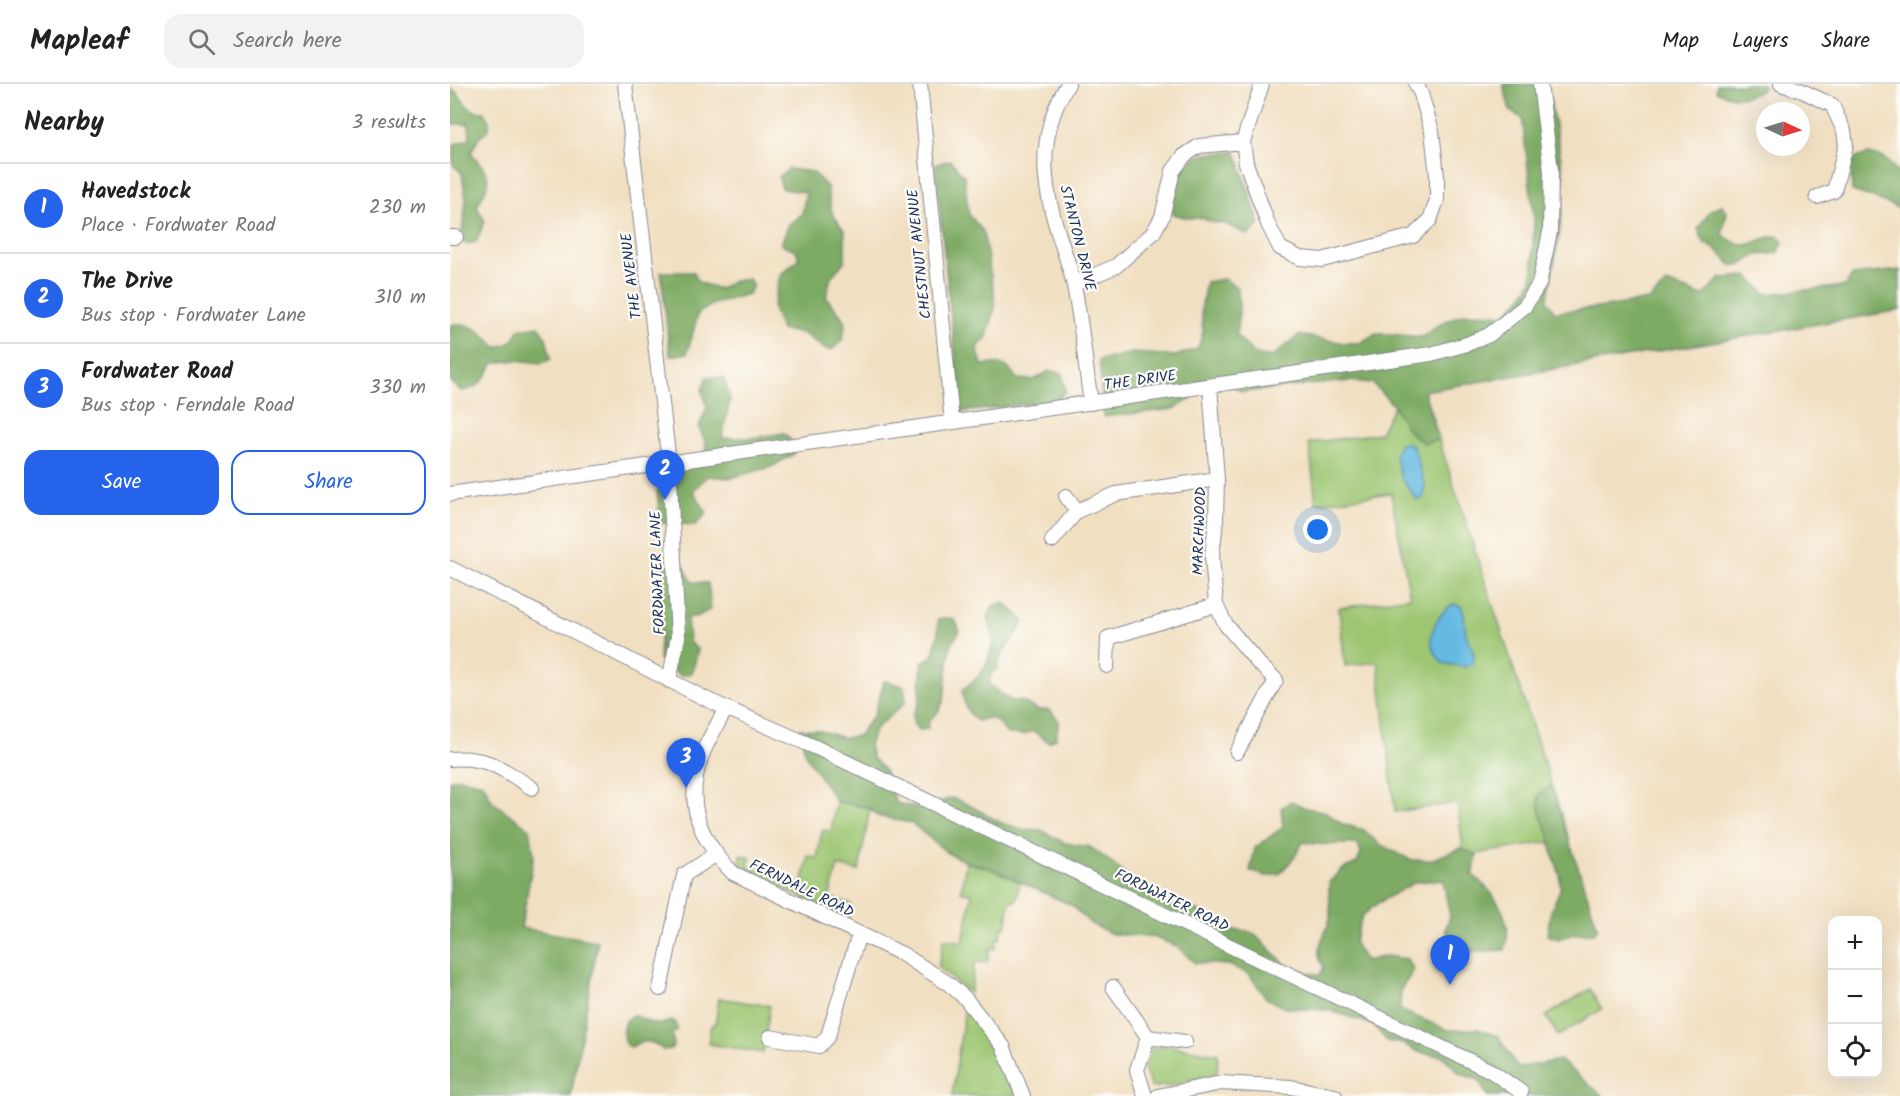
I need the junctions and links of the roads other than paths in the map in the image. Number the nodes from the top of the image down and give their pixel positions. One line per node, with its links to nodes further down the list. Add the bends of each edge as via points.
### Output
1 (625, 84): 14 (street, THE AVENUE)
2 (920, 84): 13 (street, CHESTNUT AVENUE)
3 (1068, 84): 10 (street, STANTON DRIVE, via 1056,102 1046,135 1046,174 1052,213)
4 (1262, 84): 8 (street)
5 (1416, 84): 8 (street, via 1432,131 1437,200 1430,220 1413,236 1322,260 1300,258 1280,248 1250,173)
6 (1540, 84): 11 (street, THE DRIVE, via 1551,171 1550,232 1539,284 1525,306 1489,334 1431,354)
7 (1781, 84): 9 (street, via 1832,105 1844,131 1846,145 1834,191)
8 (1243, 142): 10 (street, via 1199,146 1184,156 1173,171 1162,217 1153,233 1116,266)
9 (1817, 197)
10 (1074, 284): 12 (street, STANTON DRIVE)
11 (1210, 386): 12 (street, THE DRIVE); 15 (street, MARCHWOOD)
12 (1092, 403): 13 (street, THE DRIVE)
13 (952, 422): 14 (street, THE DRIVE)
14 (669, 463): 16 (street, THE DRIVE); 23 (street, FORDWATER LANE, via 678,637)
15 (1217, 479): 18 (street, via 1116,494); 21 (street, MARCHWOOD, via 1212,556)
16 (450, 494)
17 (1066, 496): 18 (street)
18 (1077, 511): 19 (street)
19 (1052, 541)
20 (450, 568): 23 (street, FORDWATER ROAD)
21 (1216, 605): 22 (street, via 1108,638); 25 (street, MARCHWOOD, via 1226,625 1276,680)
22 (1107, 666)
23 (669, 681): 24 (street, FORDWATER ROAD)
24 (726, 709): 28 (street, FERNDALE ROAD, via 702,755 694,788 696,817); 36 (street, FORDWATER ROAD, via 817,748 1491,1071)
25 (1237, 752)
26 (450, 759): 27 (street, via 494,763)
27 (532, 788)
28 (715, 855): 29 (street, FERNDALE ROAD, via 733,873); 31 (street, via 684,875)
29 (859, 934): 33 (street, FERNDALE ROAD, via 828,1036 819,1046); 37 (street, FERNDALE ROAD, via 902,954 964,998 1003,1046)
30 (1113, 987): 32 (street)
31 (660, 990)
32 (1148, 1036): 34 (street); 38 (street, via 1137,1070)
33 (770, 1037)
34 (1185, 1042)
35 (1201, 1092): 39 (street); 40 (street, via 1221,1083 1292,1087)
36 (1521, 1092)
37 (1023, 1096)
38 (1145, 1096)
39 (1158, 1096)
40 (1335, 1096)

